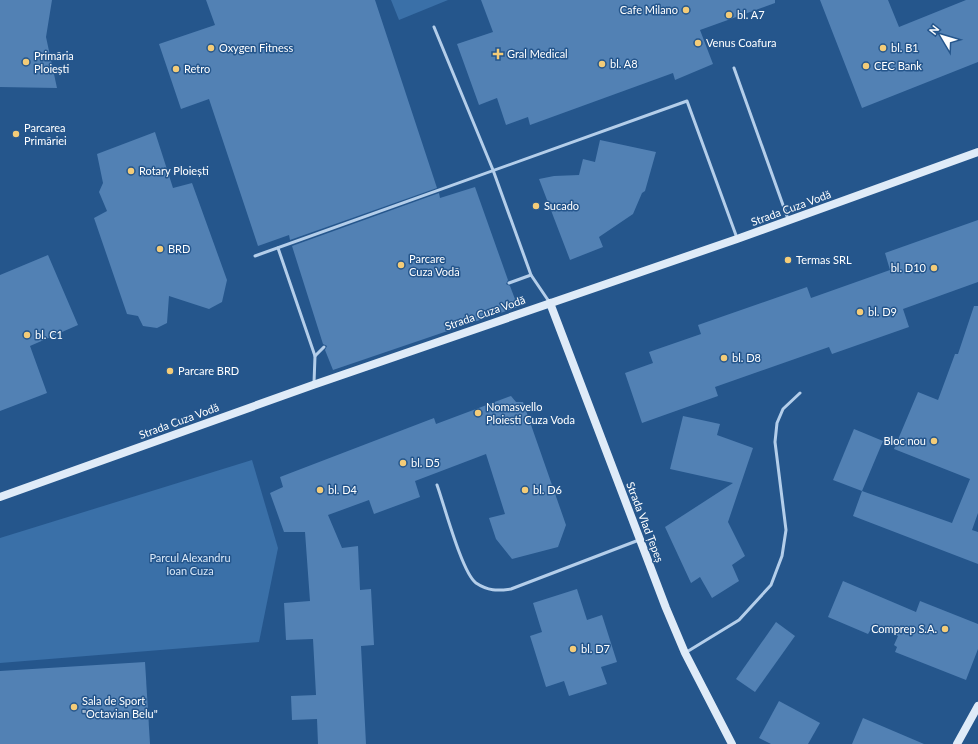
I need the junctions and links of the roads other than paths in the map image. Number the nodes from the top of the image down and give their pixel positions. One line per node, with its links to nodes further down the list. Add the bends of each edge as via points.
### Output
1 (434, 27): 4 (lane)
2 (734, 68): 5 (lane)
3 (978, 152): 5 (main road, Strada Cuza Vodă)
4 (493, 170): 6 (lane, via 687,101); 7 (lane); 9 (lane)
5 (789, 221): 6 (main road, Strada Cuza Vodă)
6 (737, 239): 11 (main road, Strada Cuza Vodă)
7 (278, 248): 8 (lane); 13 (lane)
8 (255, 256)
9 (531, 275): 10 (lane); 11 (lane)
10 (509, 282)
11 (550, 303): 14 (main road, Strada Cuza Vodă); 18 (main road, Strada Vlad Țepeș)
12 (324, 347): 13 (lane)
13 (315, 356): 14 (lane)
14 (313, 385): 17 (main road, Strada Cuza Vodă)
15 (800, 393): 19 (lane, via 783,409 777,423 775,442 786,530 782,556 771,585 739,620)
16 (437, 485): 18 (lane, via 464,567 474,582 493,592 511,589)
17 (0, 497)
18 (641, 540): 19 (main road, Strada Vlad Țepeș)
19 (685, 654): 21 (main road, Strada Vlad Țepeș)
20 (978, 706): 22 (main road)
21 (732, 744)
22 (957, 744)

